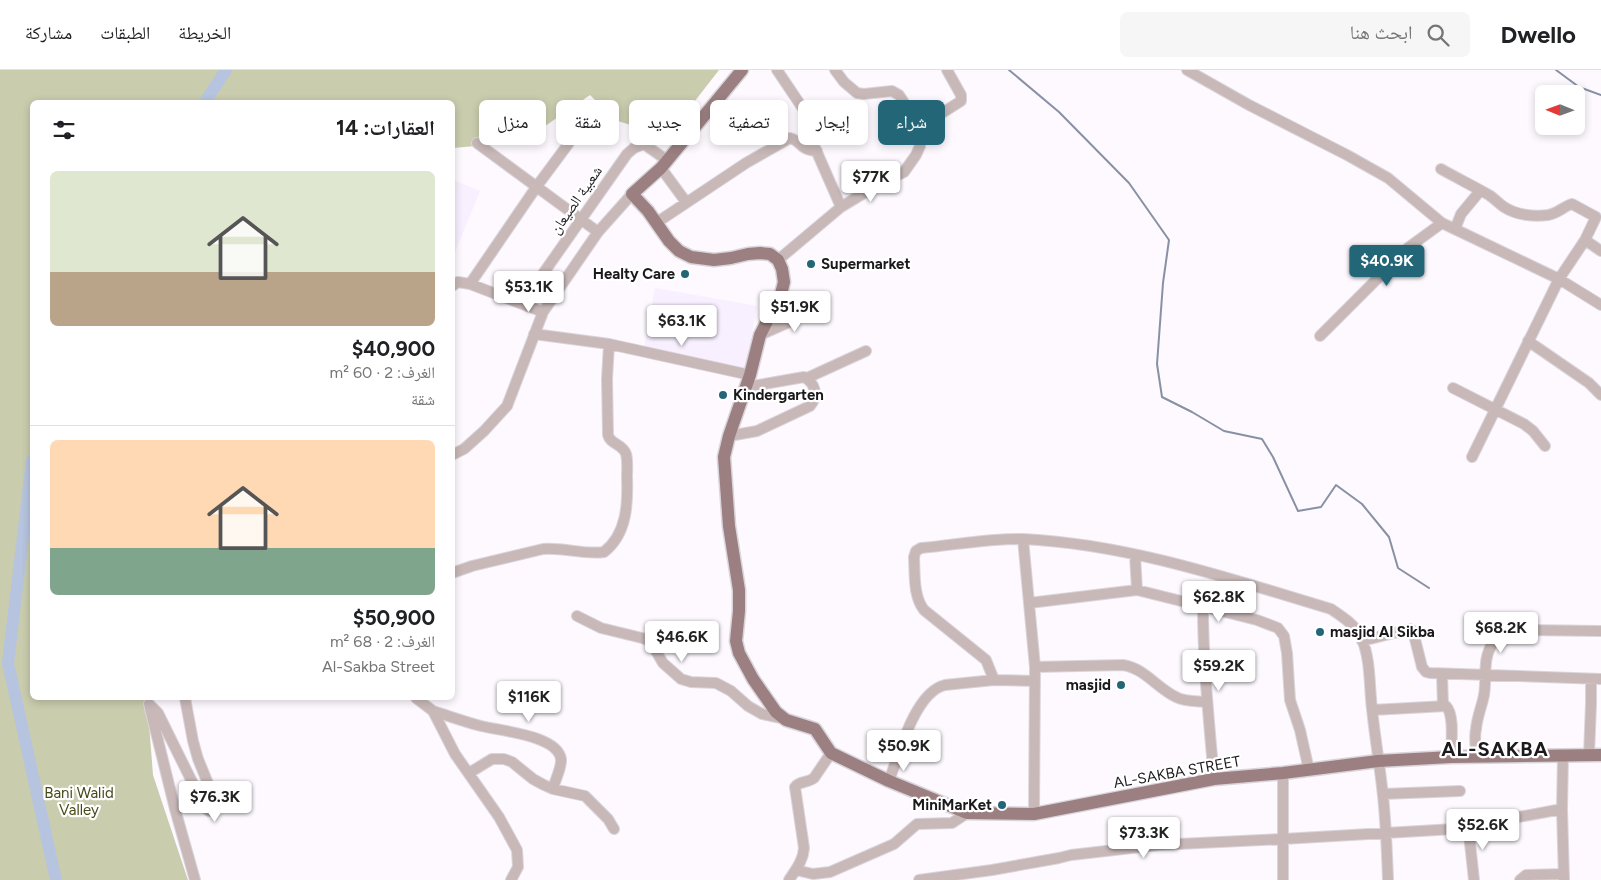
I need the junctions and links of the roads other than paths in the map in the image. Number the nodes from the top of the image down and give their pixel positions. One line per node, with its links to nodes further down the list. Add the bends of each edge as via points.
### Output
1 (742, 70): 12 (main road)
2 (777, 70): 11 (street, via 816,128 812,141)
3 (835, 70): 6 (street, via 857,92 892,91)
4 (947, 70): 7 (street, via 961,101)
5 (1187, 70): 20 (street, via 1388,178)
6 (902, 100)
7 (945, 111)
8 (477, 143): 14 (street)
9 (567, 145): 14 (street)
10 (920, 145): 18 (street, via 904,172)
11 (817, 151): 17 (street, via 806,150 790,138); 18 (street)
12 (664, 165): 16 (main road); 17 (street); 19 (street, شعبية الصيعان, via 644,144 631,150)
13 (1441, 169): 15 (street)
14 (537, 186): 19 (street); 29 (street)
15 (1480, 192): 22 (street, via 1461,214); 24 (street, via 1513,212 1524,214 1547,215 1574,204 1596,217)
16 (632, 194): 21 (main road); 23 (street)
17 (686, 202): 21 (street)
18 (840, 207): 26 (street)
19 (582, 219): 23 (street); 31 (street, شعبية الصيعان, via 540,278)
20 (1442, 223): 22 (street); 36 (street, via 1409,247)
21 (656, 224): 26 (main road, via 679,251 691,257 714,260 760,253 770,254)
22 (1455, 229): 27 (street)
23 (598, 232): 33 (street)
24 (1585, 240): 25 (street); 27 (street)
25 (1601, 251)
26 (778, 260): 35 (main road, via 784,282)
27 (1559, 278): 30 (street); 37 (street)
28 (455, 284): 29 (street)
29 (470, 284): 31 (street)
30 (1601, 305)
31 (527, 306): 33 (street)
32 (821, 308): 35 (street)
33 (543, 312): 34 (street)
34 (534, 334): 38 (street); 47 (street, via 507,406 484,431)
35 (760, 335): 41 (main road)
36 (1320, 336)
37 (1528, 341): 43 (street, via 1589,383); 44 (street)
38 (609, 344): 41 (street); 51 (street, via 608,435 610,441 626,452 627,458 628,494 621,530 604,552 543,549)
39 (866, 351): 40 (street)
40 (807, 378): 41 (street); 45 (street, via 815,391 810,406 757,431)
41 (749, 381): 45 (main road)
42 (1453, 388): 44 (street)
43 (1601, 395)
44 (1495, 409): 46 (street, via 1524,424); 48 (street)
45 (729, 436): 71 (main road, via 724,456 729,526 739,590 736,641 753,679 776,712)
46 (1545, 446)
47 (455, 454)
48 (1472, 457)
49 (1022, 539): 50 (street, via 1084,545); 53 (street); 62 (street, via 921,548 914,557 919,604 986,660)
50 (1134, 555): 52 (street); 57 (street, via 1331,609 1354,626)
51 (455, 572)
52 (1137, 590): 53 (street); 54 (street)
53 (1029, 603): 58 (street)
54 (1203, 606): 67 (street); 78 (street, via 1257,620 1282,631 1290,700)
55 (577, 616): 71 (street, via 601,628 650,641 663,663 680,679 716,683 762,714)
56 (1601, 630): 60 (street, via 1512,632 1494,642 1487,656)
57 (1362, 641): 59 (street, via 1410,628 1424,670); 69 (street, via 1366,650)
58 (1035, 667): 63 (street); 67 (street, via 1123,664 1138,669 1173,696)
59 (1442, 674): 60 (street); 68 (street)
60 (1486, 675): 61 (street); 75 (street, via 1475,729)
61 (1596, 679): 74 (street, via 1591,704)
62 (994, 680): 63 (street); 82 (street, via 941,686 926,698 915,712)
63 (1035, 681): 88 (street)
64 (185, 700): 66 (street, via 198,759 216,803 209,811)
65 (419, 700): 70 (street)
66 (149, 701): 95 (street)
67 (1207, 702): 81 (street)
68 (1443, 706): 69 (street); 76 (street, via 1450,711)
69 (1372, 710): 77 (street)
70 (433, 711): 79 (street, via 454,754); 83 (street, via 541,739 560,755)
71 (786, 720): 72 (main road, via 815,728)
72 (832, 753): 82 (main road, AL-SAKBA STREET); 93 (street, via 814,778 795,787 804,848 804,856)
73 (1563, 755): 74 (main road, AL-SAKBA STREET); 75 (main road, AL-SAKBA STREET); 86 (street)
74 (1595, 755)
75 (1476, 756): 76 (main road, AL-SAKBA STREET)
76 (1451, 757): 77 (main road, AL-SAKBA STREET)
77 (1378, 762): 78 (main road, AL-SAKBA STREET); 85 (street)
78 (1308, 770): 80 (main road, AL-SAKBA STREET)
79 (469, 773): 83 (street, via 492,759 504,759); 96 (street, via 518,850 518,867)
80 (1283, 773): 81 (main road, AL-SAKBA STREET); 92 (street)
81 (1214, 779): 88 (main road, AL-SAKBA STREET)
82 (889, 781): 87 (main road, AL-SAKBA STREET)
83 (553, 789): 90 (street, via 585,796 608,818)
84 (1460, 791): 85 (street)
85 (1383, 794): 91 (street)
86 (1562, 809): 89 (street); 94 (street)
87 (967, 813): 88 (main road, AL-SAKBA STREET); 93 (street, via 952,823 917,824 894,844 830,872 813,874)
88 (1034, 814)
89 (1468, 825): 91 (street, via 1441,830); 101 (street)
90 (614, 829)
91 (1386, 832): 92 (street); 100 (street)
92 (1283, 839): 98 (street, via 1158,845); 99 (street)
93 (796, 870): 97 (street)
94 (1564, 877): 102 (street, via 1526,875)
95 (195, 880)
96 (510, 880)
97 (789, 880)
98 (919, 880)
99 (1283, 880)
100 (1388, 880)
101 (1474, 880)
102 (1520, 880)

